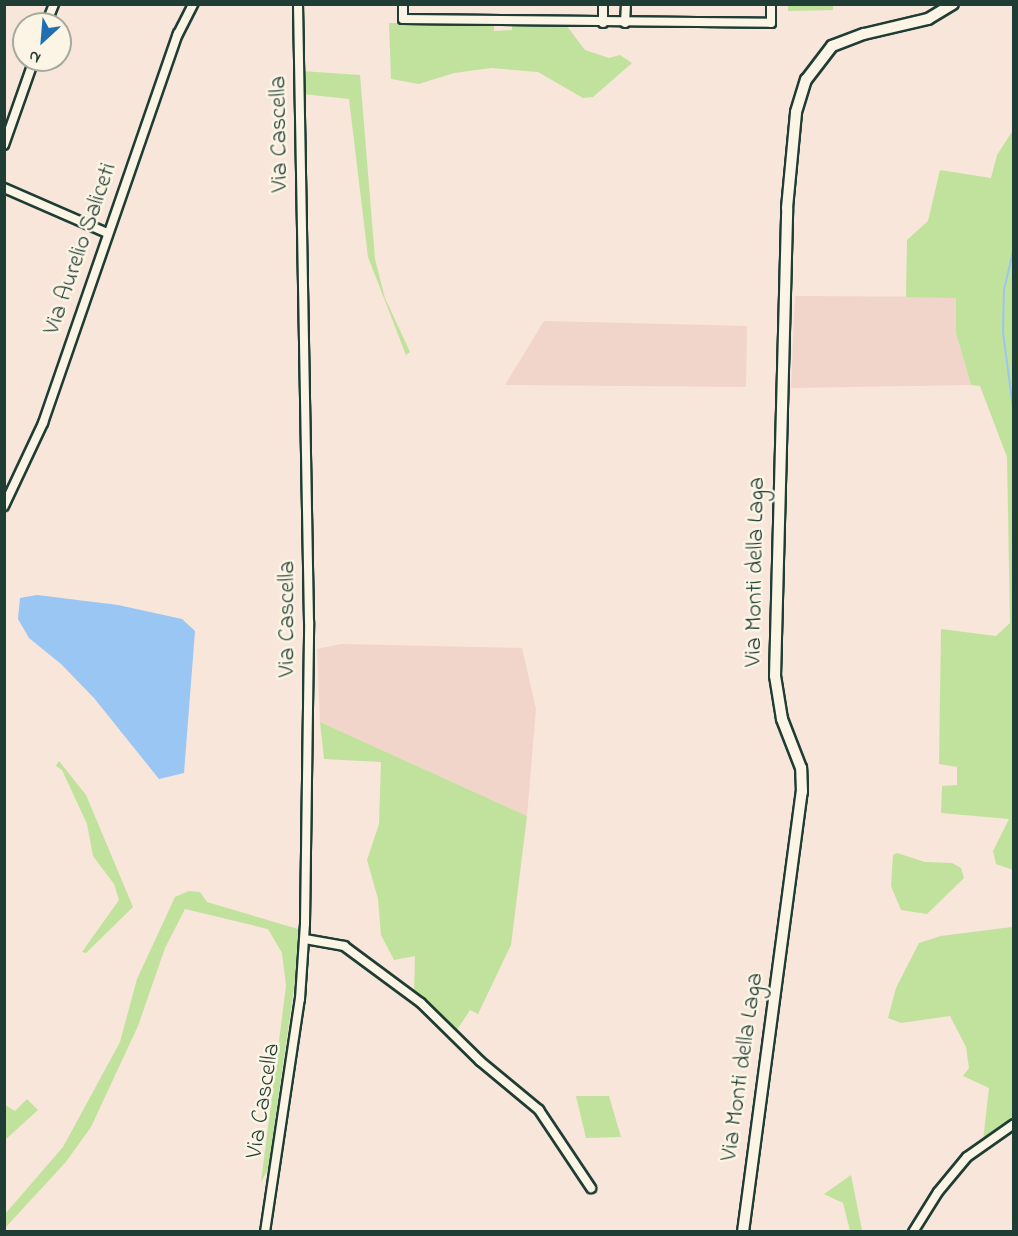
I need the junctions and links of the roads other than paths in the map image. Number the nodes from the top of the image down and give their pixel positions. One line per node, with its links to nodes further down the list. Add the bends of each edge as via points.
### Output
1 (193, 4): 13 (street, Via Aurelio Saliceti, via 178,34)
2 (298, 4): 15 (street, Via Cascella, via 309,615)
3 (404, 4): 8 (street, via 404,20)
4 (603, 4): 8 (street)
5 (626, 4): 9 (street)
6 (771, 4): 9 (street, via 771,23)
7 (953, 4): 19 (street, Via Monti della Laga, via 932,18 832,46 807,80 795,116 787,208 775,676 783,724 801,768 802,792)
8 (603, 23): 9 (street)
9 (625, 23)
10 (30, 72): 11 (street)
11 (4, 146)
12 (4, 188): 13 (street)
13 (107, 233): 14 (street, Via Aurelio Saliceti, via 43,423)
14 (4, 506)
15 (305, 939): 17 (street, via 344,946 421,1003 480,1061 539,1110); 18 (street, Via Cascella, via 300,999)
16 (1014, 1124): 20 (street, via 967,1157 934,1196)
17 (591, 1188)
18 (265, 1232)
19 (743, 1232)
20 (913, 1232)

